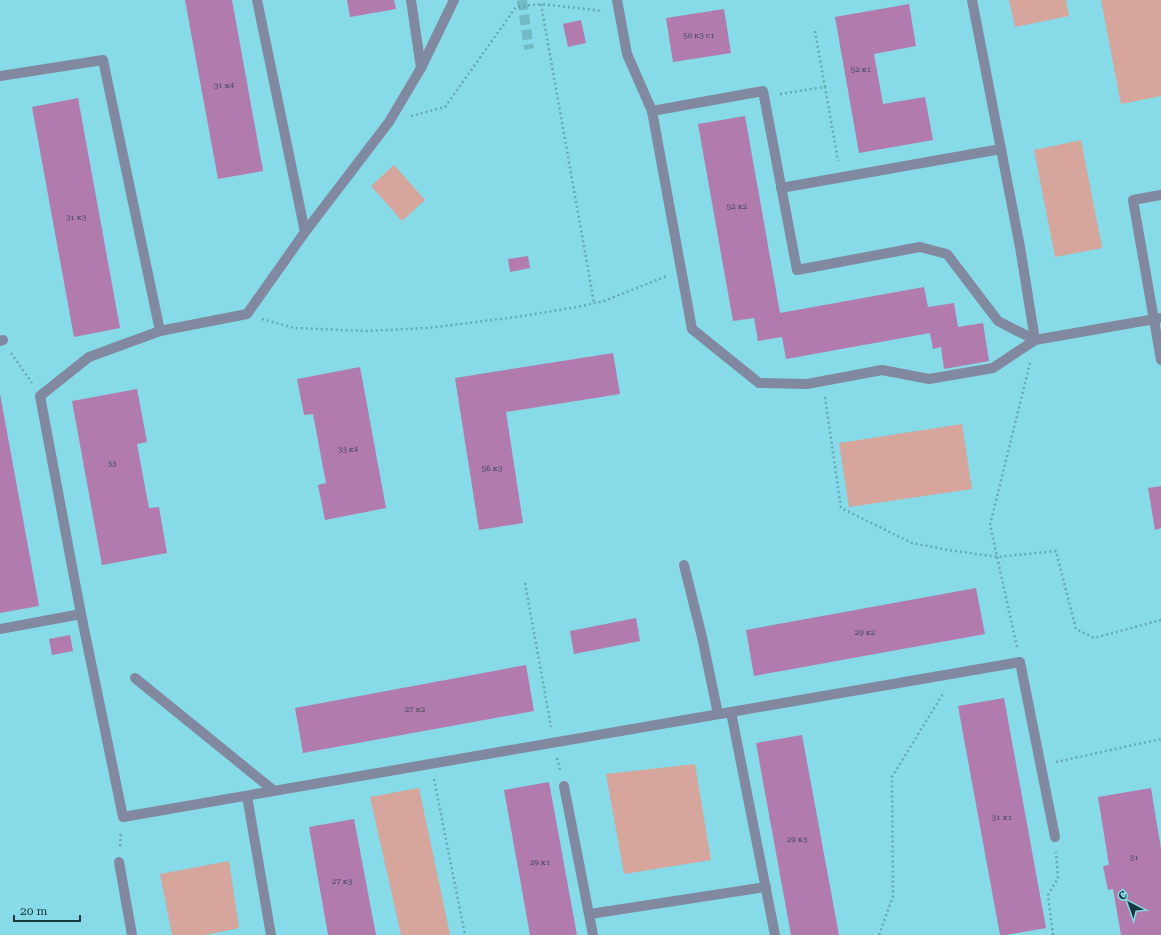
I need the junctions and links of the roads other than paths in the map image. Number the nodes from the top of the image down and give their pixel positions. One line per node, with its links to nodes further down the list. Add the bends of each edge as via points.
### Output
1 (257, 0): 12 (lane)
2 (411, 0): 6 (lane)
3 (454, 0): 6 (lane)
4 (617, 0): 8 (lane, via 627,54)
5 (972, 0): 9 (lane)
6 (421, 68): 12 (lane, via 389,122)
7 (0, 76): 14 (lane, via 103,60)
8 (652, 111): 10 (lane, via 763,91); 15 (lane, via 692,329 759,383 807,384 882,370 929,379 993,368)
9 (1001, 149): 10 (lane); 15 (lane)
10 (781, 188): 15 (lane, via 797,270 920,248 947,254 998,322)
11 (1161, 195): 13 (lane, via 1133,200)
12 (304, 232): 14 (lane, via 247,314)
13 (1157, 318): 15 (lane); 16 (lane)
14 (160, 331): 18 (lane, via 89,357 40,396)
15 (1035, 340)
16 (1161, 360)
17 (684, 565): 22 (lane)
18 (82, 614): 19 (lane); 25 (lane, via 123,817)
19 (0, 629)
20 (135, 678): 24 (lane)
21 (731, 712): 22 (lane); 26 (lane, via 1020,662); 28 (lane)
22 (718, 714): 24 (lane)
23 (564, 786): 29 (lane)
24 (274, 790): 25 (lane)
25 (247, 796): 31 (lane)
26 (1055, 838)
27 (119, 862): 30 (lane)
28 (766, 887): 29 (lane); 33 (lane)
29 (590, 914): 32 (lane)
30 (132, 935)
31 (271, 935)
32 (594, 935)
33 (775, 935)

